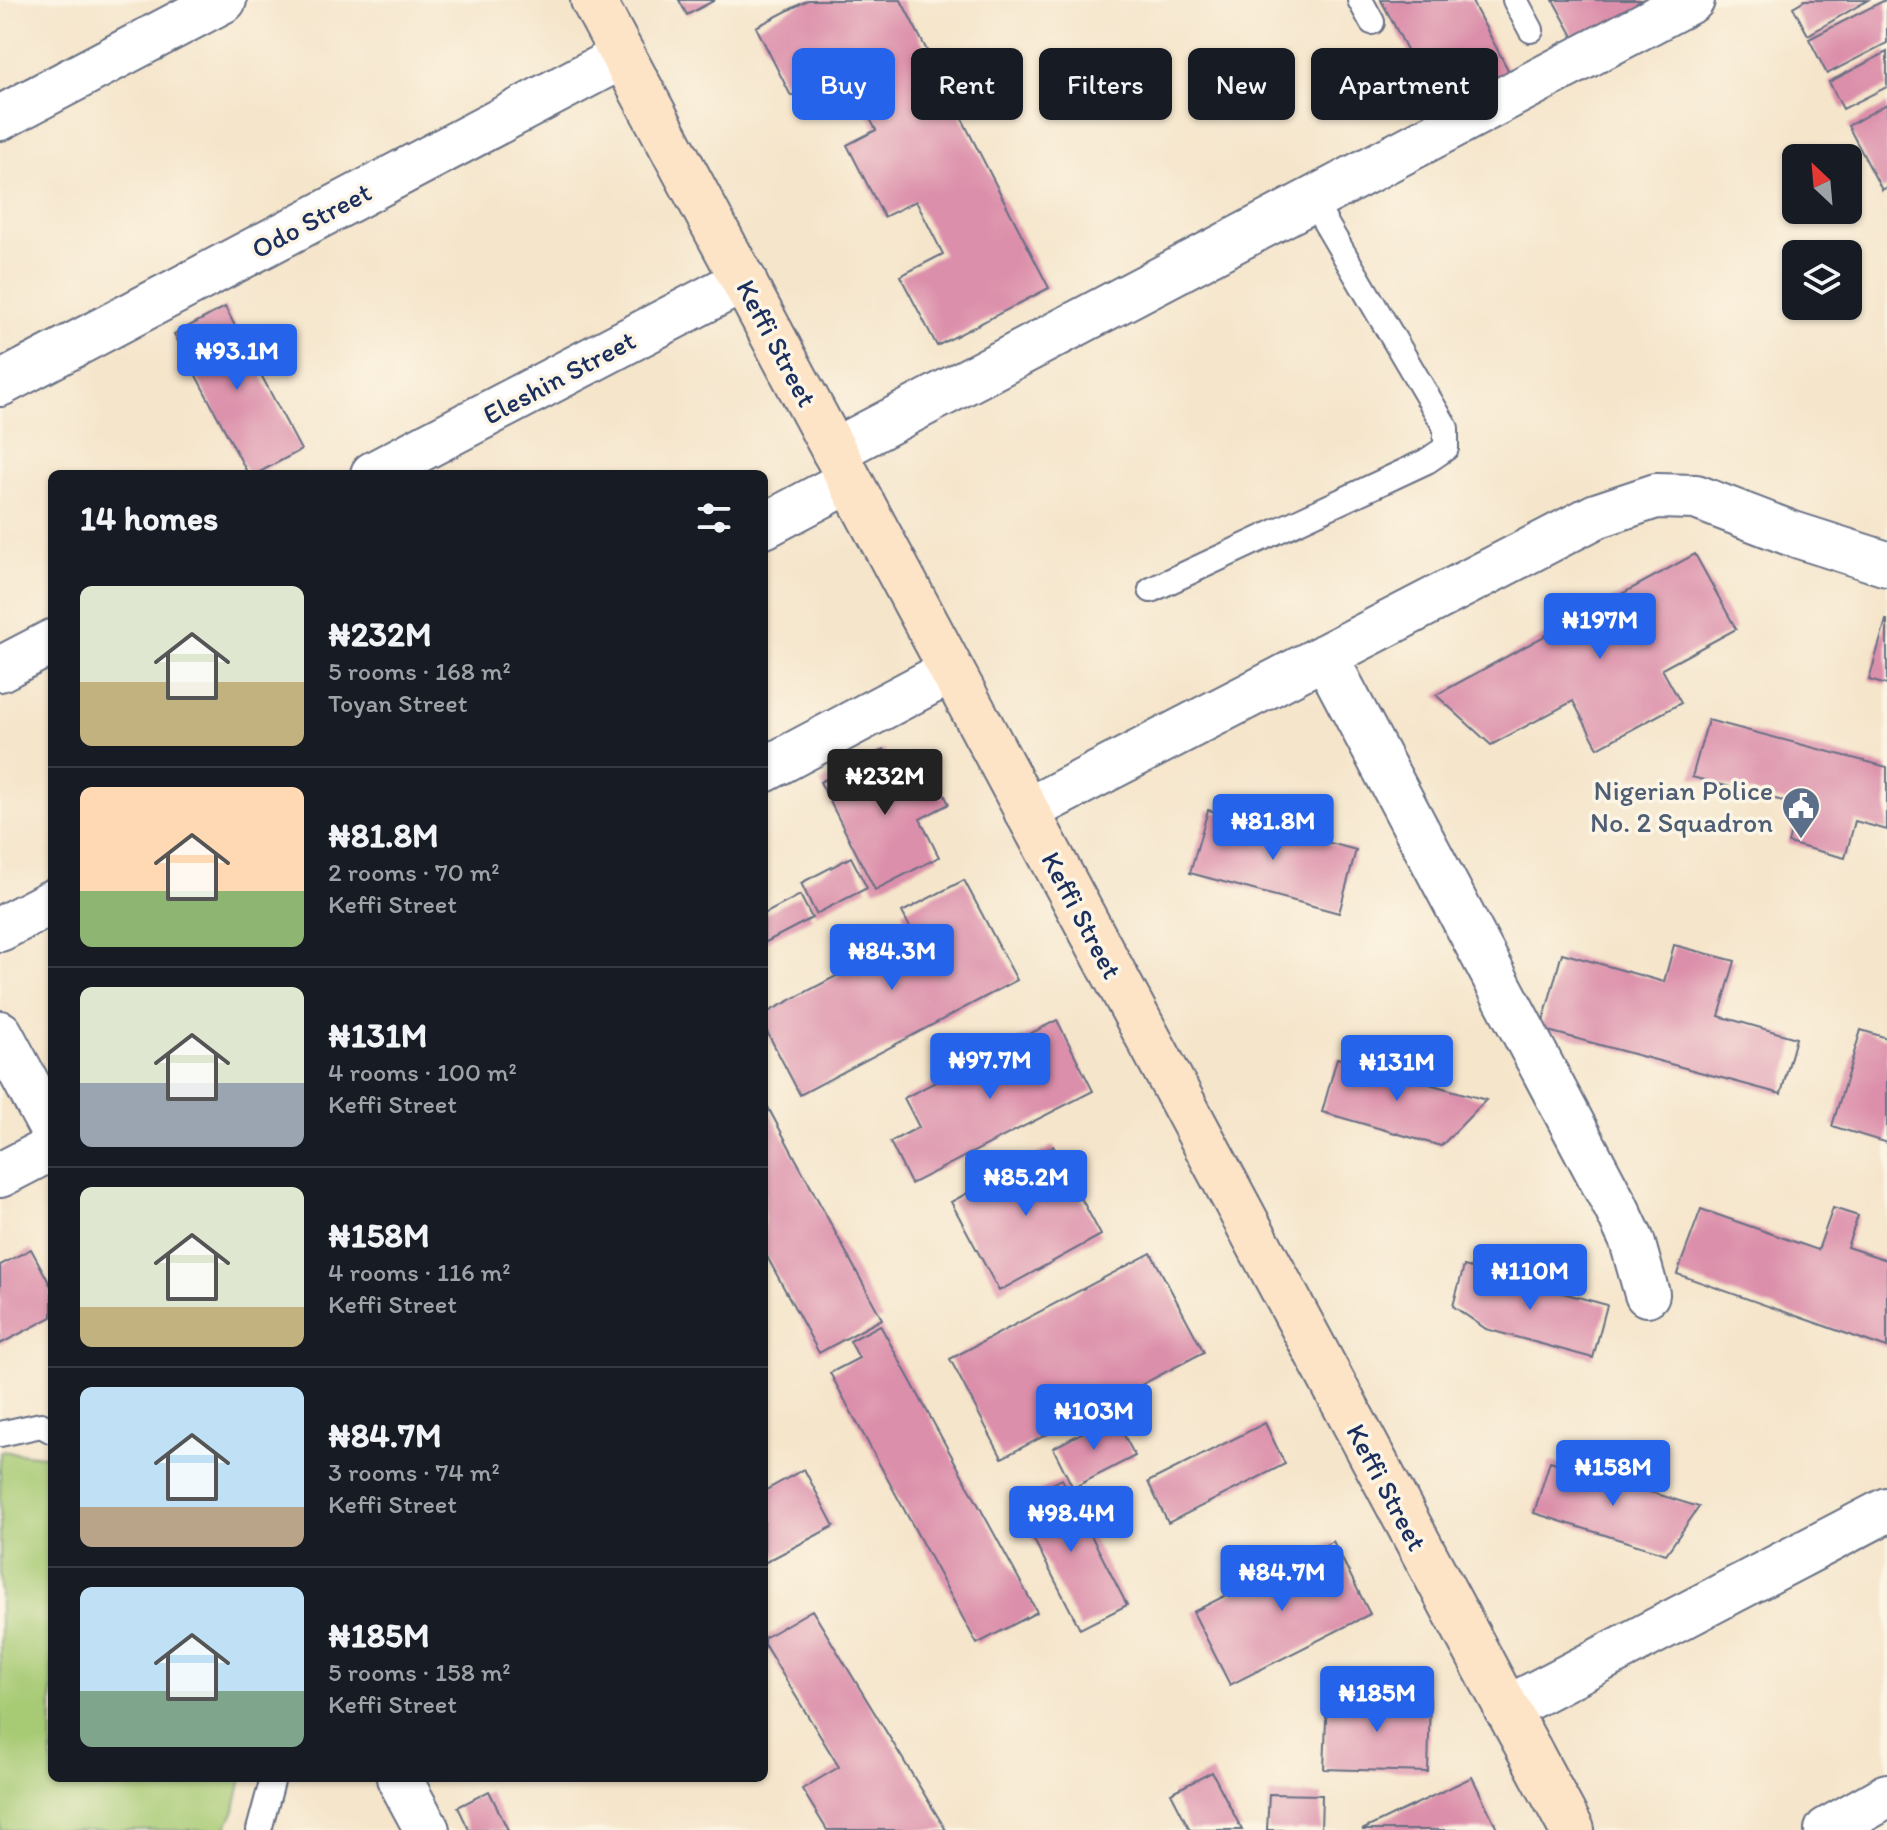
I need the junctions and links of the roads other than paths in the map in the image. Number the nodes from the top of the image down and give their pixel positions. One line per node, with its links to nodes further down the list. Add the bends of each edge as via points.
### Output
1 (224, 0): 9 (street)
2 (593, 0): 8 (main road, Keffi Street)
3 (1360, 0): 6 (lane)
4 (1515, 0): 7 (lane)
5 (1692, 0): 10 (street)
6 (1372, 22)
7 (1531, 30)
8 (623, 56): 11 (main road, Keffi Street); 12 (street, Odo Street)
9 (0, 118)
10 (1312, 200): 13 (street); 17 (lane, via 1446,428 1446,448)
11 (744, 280): 13 (main road, Keffi Street); 14 (street, Eleshin Street)
12 (0, 384)
13 (841, 466): 15 (street); 21 (main road, Keffi Street)
14 (381, 470)
15 (768, 523)
16 (1887, 564): 19 (street, via 1696,497 1656,496 1596,516)
17 (1151, 590)
18 (48, 644): 20 (street)
19 (1325, 656): 23 (street); 30 (street, via 1616,1207)
20 (0, 669)
21 (951, 671): 22 (street); 23 (main road, Keffi Street)
22 (768, 768)
23 (1026, 811): 34 (main road, Keffi Street)
24 (48, 904): 25 (street)
25 (0, 929)
26 (0, 1033): 27 (street)
27 (48, 1123)
28 (48, 1150): 29 (street)
29 (0, 1175)
30 (1647, 1294)
31 (48, 1429): 32 (lane, via 41,1425)
32 (0, 1434)
33 (1887, 1510): 34 (street)
34 (1506, 1709): 40 (main road, Keffi Street)
35 (272, 1782): 38 (lane)
36 (401, 1782): 39 (street)
37 (1887, 1796): 41 (street)
38 (259, 1830)
39 (427, 1830)
40 (1572, 1830)
41 (1827, 1830)

